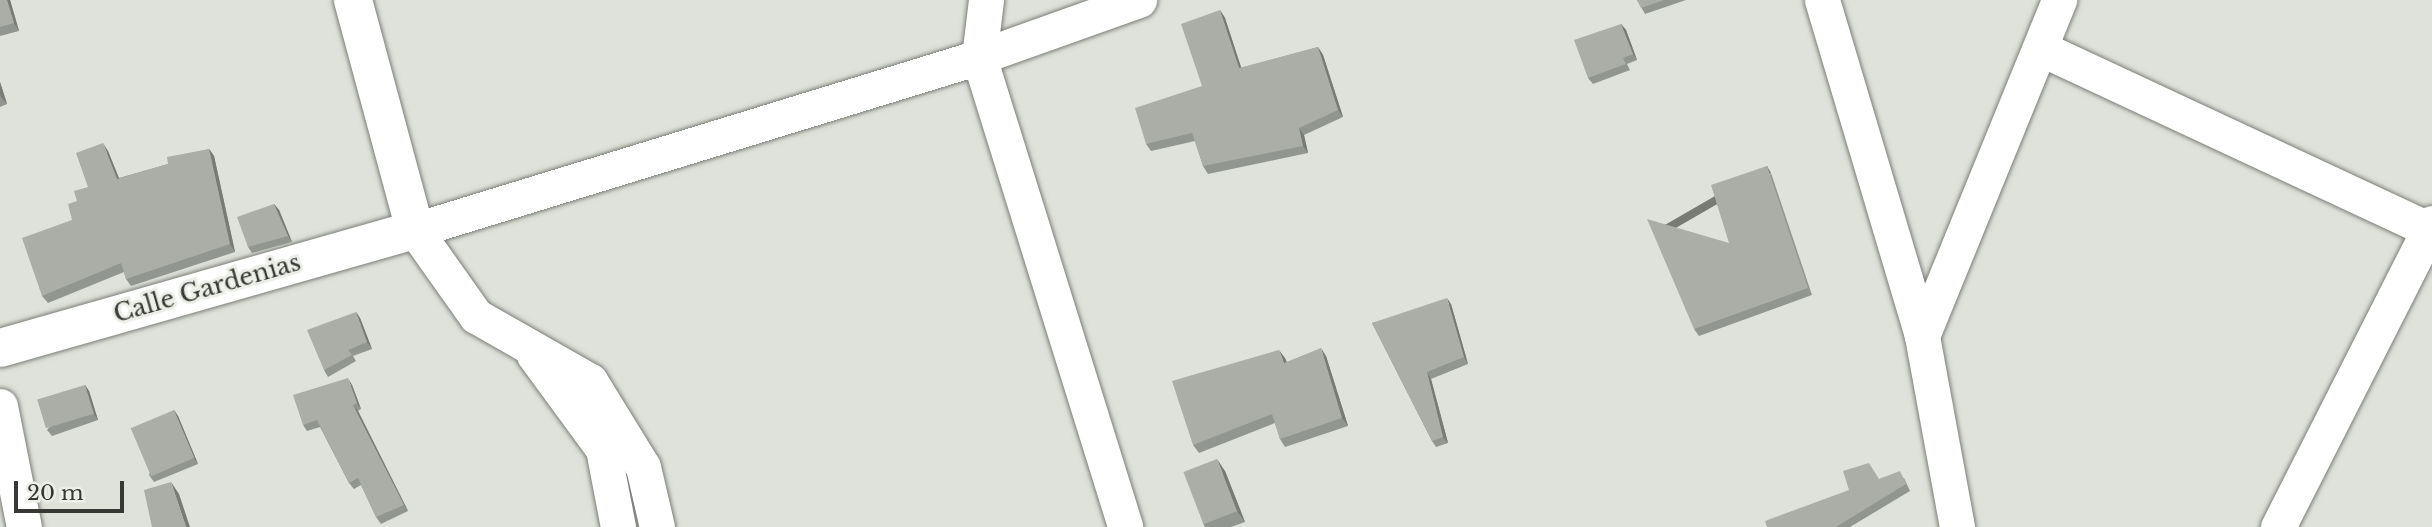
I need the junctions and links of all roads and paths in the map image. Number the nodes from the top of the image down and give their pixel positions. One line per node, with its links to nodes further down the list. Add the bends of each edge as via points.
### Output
1 (353, 0): 9 (street)
2 (986, 0): 7 (street)
3 (1139, 0): 7 (street)
4 (1822, 0): 10 (street)
5 (2059, 0): 6 (street)
6 (2042, 49): 8 (street); 10 (street)
7 (978, 57): 9 (street); 17 (street)
8 (2431, 228): 19 (street)
9 (415, 230): 11 (street, via 476,316); 12 (street, Calle Gardenias)
10 (1923, 336): 18 (street)
11 (527, 345): 15 (street, via 603,449); 16 (street, via 590,381 643,467)
12 (0, 348)
13 (0, 406): 14 (street)
14 (24, 527)
15 (618, 527)
16 (657, 527)
17 (1125, 527)
18 (1957, 527)
19 (2278, 527)

